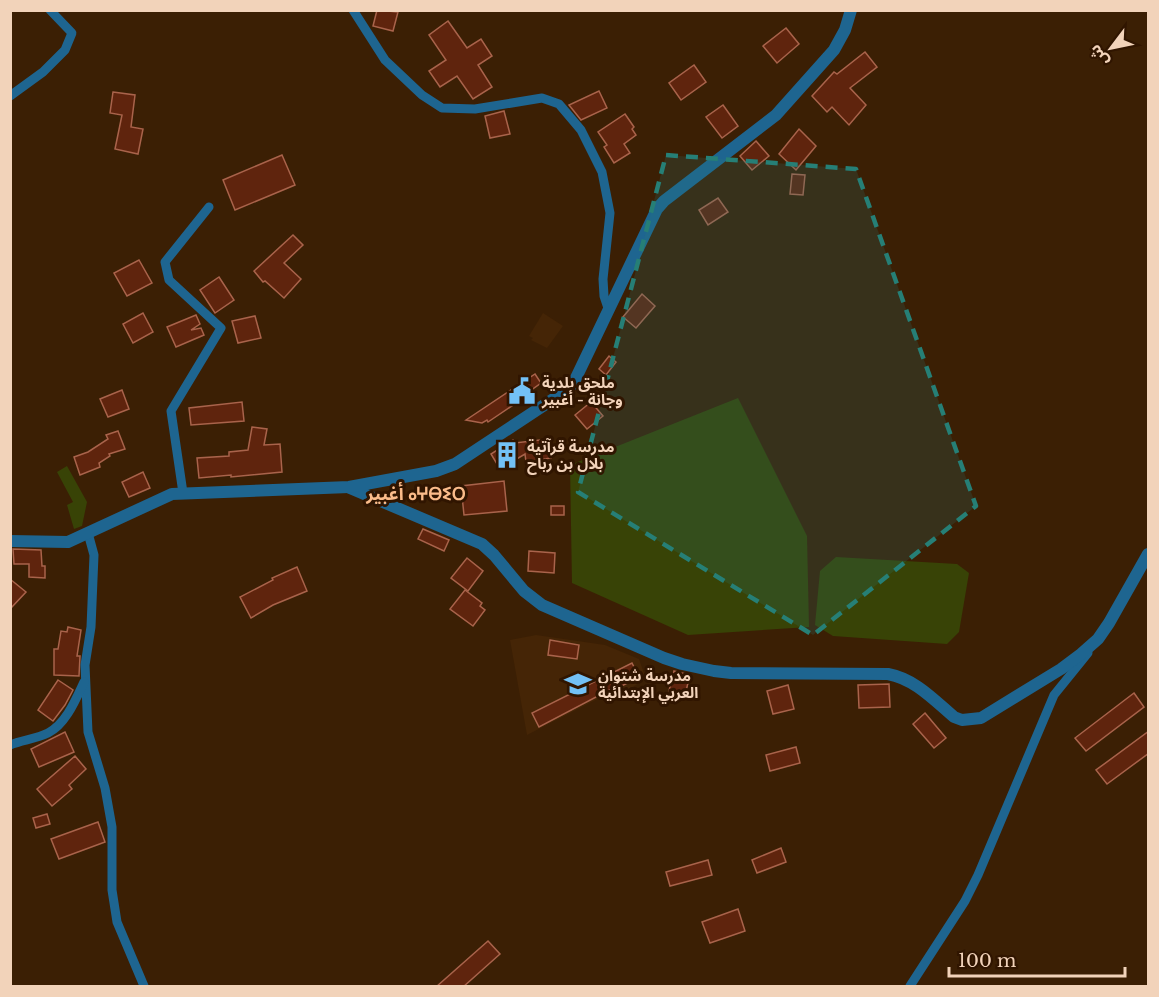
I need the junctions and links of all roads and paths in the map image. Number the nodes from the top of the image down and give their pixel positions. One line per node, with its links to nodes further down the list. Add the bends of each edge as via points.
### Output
1 (50, 10): 4 (street, via 72,33 65,50)
2 (353, 10): 6 (street, via 385,60 442,108 475,109 543,99 559,104 581,130 602,172 610,213 603,279)
3 (851, 10): 6 (street, via 834,50 776,115 657,209)
4 (10, 96)
5 (209, 207): 8 (street, via 165,262 169,280 221,328 171,411)
6 (608, 308): 7 (street, via 567,390 454,464)
7 (349, 487): 8 (street); 12 (street, via 482,544 524,591 542,605 664,658 706,670 898,676 954,717 972,720 1061,669)
8 (183, 493): 9 (street, via 172,494)
9 (88, 532): 10 (street, via 68,542); 13 (street, via 94,555)
10 (10, 541)
11 (1149, 554): 12 (street)
12 (1098, 639): 16 (street, via 1054,695 978,875)
13 (86, 680): 14 (street, via 56,728); 15 (street, via 88,732 112,827 112,890 117,922)
14 (10, 745)
15 (144, 987)
16 (910, 987)

